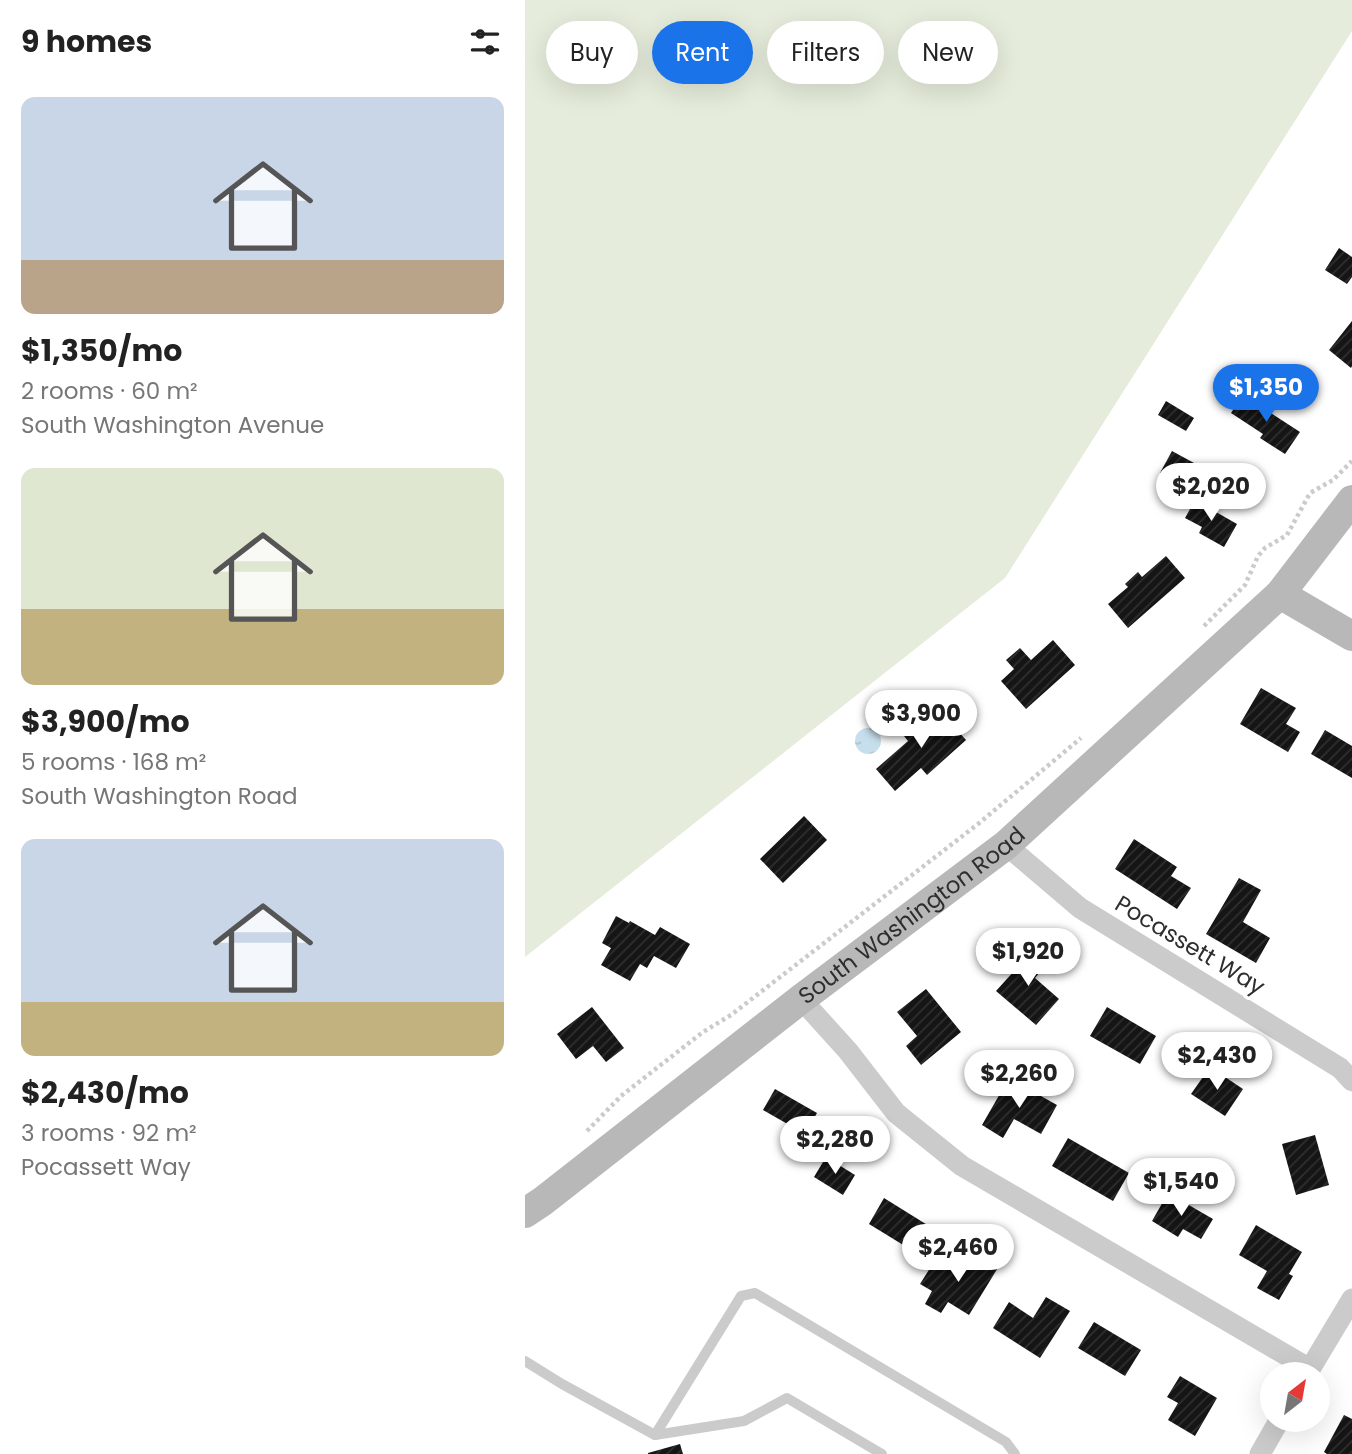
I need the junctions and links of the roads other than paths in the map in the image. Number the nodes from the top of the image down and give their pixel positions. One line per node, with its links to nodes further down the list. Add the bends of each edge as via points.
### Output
1 (1352, 500): 2 (street, South Washington Road)
2 (1280, 594): 3 (street); 4 (street, South Washington Road)
3 (1352, 636)
4 (1006, 845): 5 (street, South Washington Road); 6 (street, Pocassett Way, via 1080,908 1340,1068)
5 (801, 999): 7 (street, South Washington Road); 10 (street, via 896,1113 962,1166)
6 (1352, 1081)
7 (525, 1213)
8 (1352, 1299): 11 (street)
9 (525, 1361): 13 (lane)
10 (1292, 1362)
11 (1315, 1362)
12 (1273, 1432): 16 (street)
13 (655, 1434): 14 (lane, via 744,1421 787,1398); 15 (lane, via 741,1296 755,1293 1006,1442)
14 (882, 1454)
15 (1015, 1454)
16 (1260, 1454)

